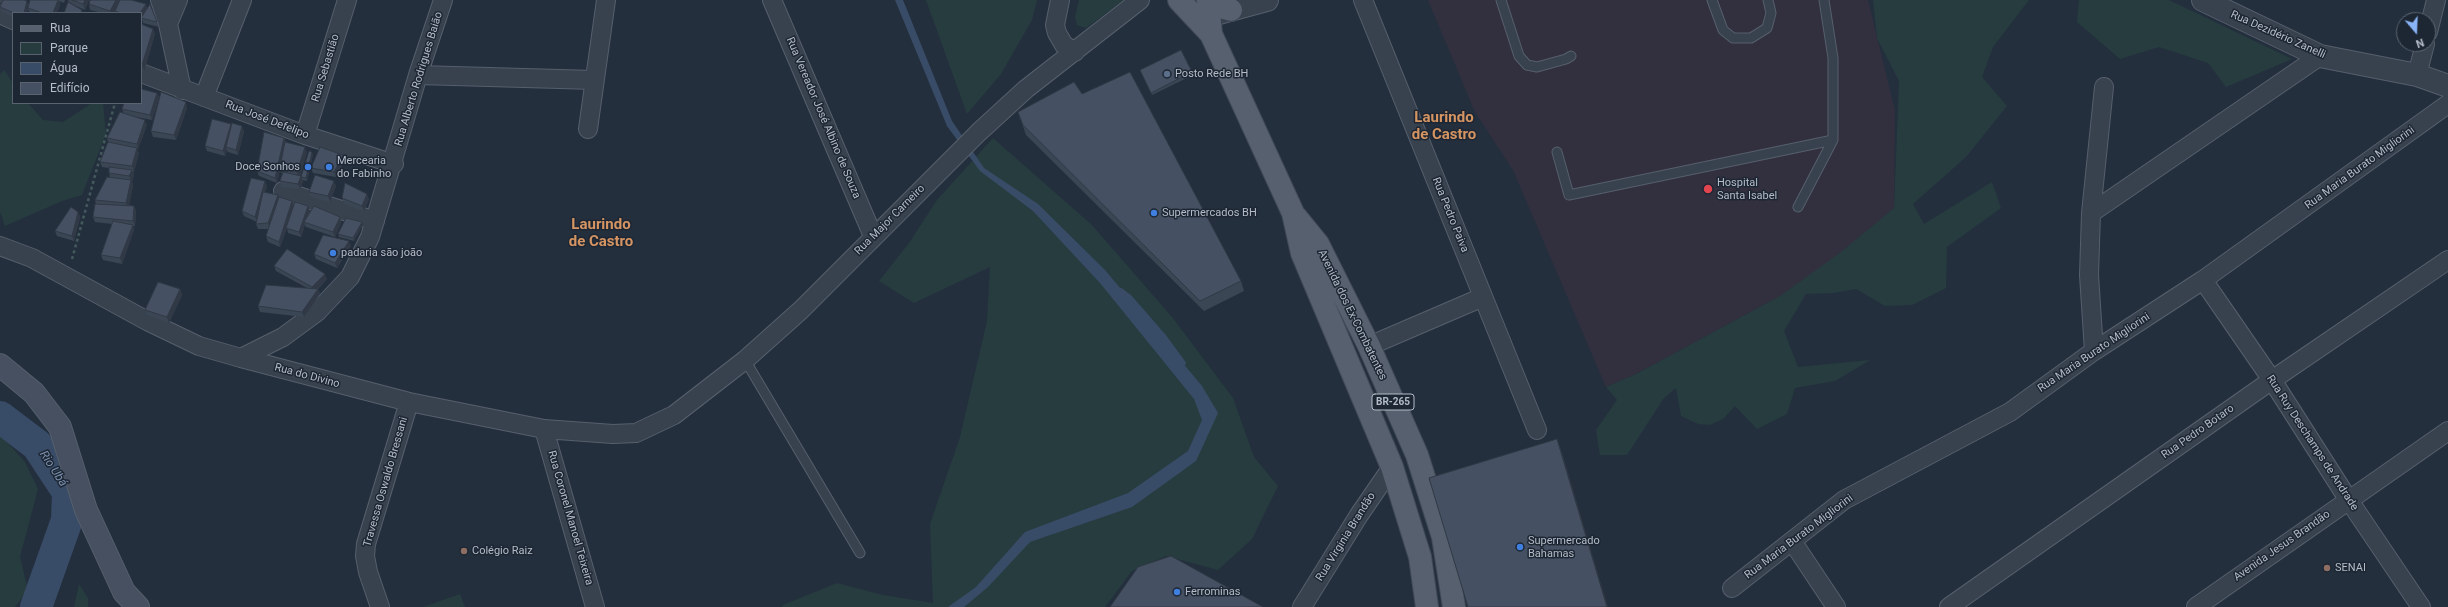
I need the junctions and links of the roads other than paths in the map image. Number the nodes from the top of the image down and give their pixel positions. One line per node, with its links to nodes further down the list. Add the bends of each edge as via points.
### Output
1 (178, 0): 23 (street)
2 (242, 0): 35 (street)
3 (347, 0): 38 (street, Rua Sebastião)
4 (444, 0): 29 (street, Rua Alberto Rodrigues Baião)
5 (606, 0): 31 (street)
6 (772, 0): 47 (street, Rua Vereador José Albino de Souza)
7 (1060, 0): 24 (street, via 1055,25 1057,33 1064,45)
8 (1140, 0): 24 (street, Rua Major Carneiro)
9 (1179, 0): 20 (main road, Avenida dos Ex-Combatentes / BR-265)
10 (1268, 0): 20 (street)
11 (1363, 0): 51 (street, Rua Pedro Paiva)
12 (1501, 0): 26 (lane, via 1519,56 1527,65 1537,67)
13 (1712, 0): 14 (lane, via 1723,30 1733,38 1751,38 1767,28 1771,13)
14 (1768, 0)
15 (1824, 0): 39 (lane, via 1833,58)
16 (2203, 0): 27 (street, Rua Dezidério Zanelli)
17 (2436, 0): 19 (street)
18 (157, 1): 23 (street)
19 (2433, 12)
20 (1212, 13): 44 (main road, Avenida dos Ex-Combatentes / BR-265)
21 (0, 14): 22 (street)
22 (12, 20)
23 (168, 24): 34 (street)
24 (1074, 52): 47 (street, Rua Major Carneiro, via 1026,89 979,132)
25 (2423, 52): 30 (street)
26 (1572, 56)
27 (2320, 56): 30 (street, Rua Dezidério Zanelli); 45 (street)
28 (142, 73): 34 (street, Rua José Defelipo)
29 (418, 75): 31 (street); 41 (street, Rua Alberto Rodrigues Baião)
30 (2417, 75): 32 (street, Rua Dezidério Zanelli)
31 (595, 80): 37 (street)
32 (2448, 86)
33 (2104, 87): 45 (street)
34 (182, 90): 35 (street, Rua José Defelipo)
35 (204, 97): 38 (street, Rua José Defelipo)
36 (2448, 104): 50 (street, Rua Maria Burato Migliorini)
37 (588, 130)
38 (305, 135): 41 (street, Rua José Defelipo)
39 (1832, 140): 40 (lane, via 1569,195); 43 (lane)
40 (1557, 152)
41 (394, 164): 46 (street, Rua Alberto Rodrigues Baião)
42 (282, 191): 46 (street)
43 (1798, 208)
44 (1293, 213): 52 (main road, Avenida dos Ex-Combatentes / BR-265, via 1318,244); 63 (main road, Avenida dos Ex-Combatentes / BR-265, via 1302,253)
45 (2091, 213): 53 (street, via 2088,275)
46 (375, 221): 54 (street, Rua Alberto Rodrigues Baião, via 350,277 317,312 283,337)
47 (873, 236): 55 (street, Rua Major Carneiro, via 807,304)
48 (0, 246): 54 (street, Rua do Divino, via 32,258 149,322 199,346)
49 (2448, 260): 57 (street, Rua Pedro Botaro)
50 (2203, 280): 53 (street, Rua Maria Burato Migliorini); 57 (street, Rua Ruy Deschamps de Andrade)
51 (1483, 297): 52 (street); 60 (street, Rua Pedro Paiva)
52 (1369, 346): 73 (main road, Avenida dos Ex-Combatentes / BR-265, via 1417,455 1443,537)
53 (2094, 351): 65 (street, Rua Maria Burato Migliorini, via 2010,412 1844,500)
54 (241, 358): 58 (street, Rua do Divino)
55 (745, 360): 62 (street, Rua Major Carneiro, via 674,415); 66 (lane)
56 (0, 365): 68 (main road, via 34,393 60,427 86,510 124,592)
57 (2272, 380): 64 (street, Rua Ruy Deschamps de Andrade); 75 (street, Rua Pedro Botaro)
58 (409, 402): 59 (street, Rua do Divino); 69 (street, Travessa Oswaldo Bressani, via 366,544 368,572)
59 (544, 429): 62 (street, Rua do Divino); 70 (street, Rua Coronel Manoel Teixeira)
60 (1537, 430)
61 (2448, 430): 64 (street, Avenida Jesus Brandão)
62 (636, 433)
63 (1392, 467): 71 (street, Rua Virginia Brandão); 72 (main road, Avenida dos Ex-Combatentes / BR-265, via 1420,557)
64 (2348, 500): 76 (street, Avenida Jesus Brandão); 77 (street, Rua Ruy Deschamps de Andrade)
65 (1792, 541): 67 (street, Rua Maria Burato Migliorini); 74 (street)
66 (860, 553)
67 (1732, 588)
68 (138, 607)
69 (380, 607)
70 (595, 607)
71 (1302, 607)
72 (1427, 607)
73 (1454, 607)
74 (1836, 607)
75 (1949, 607)
76 (2196, 607)
77 (2421, 607)

